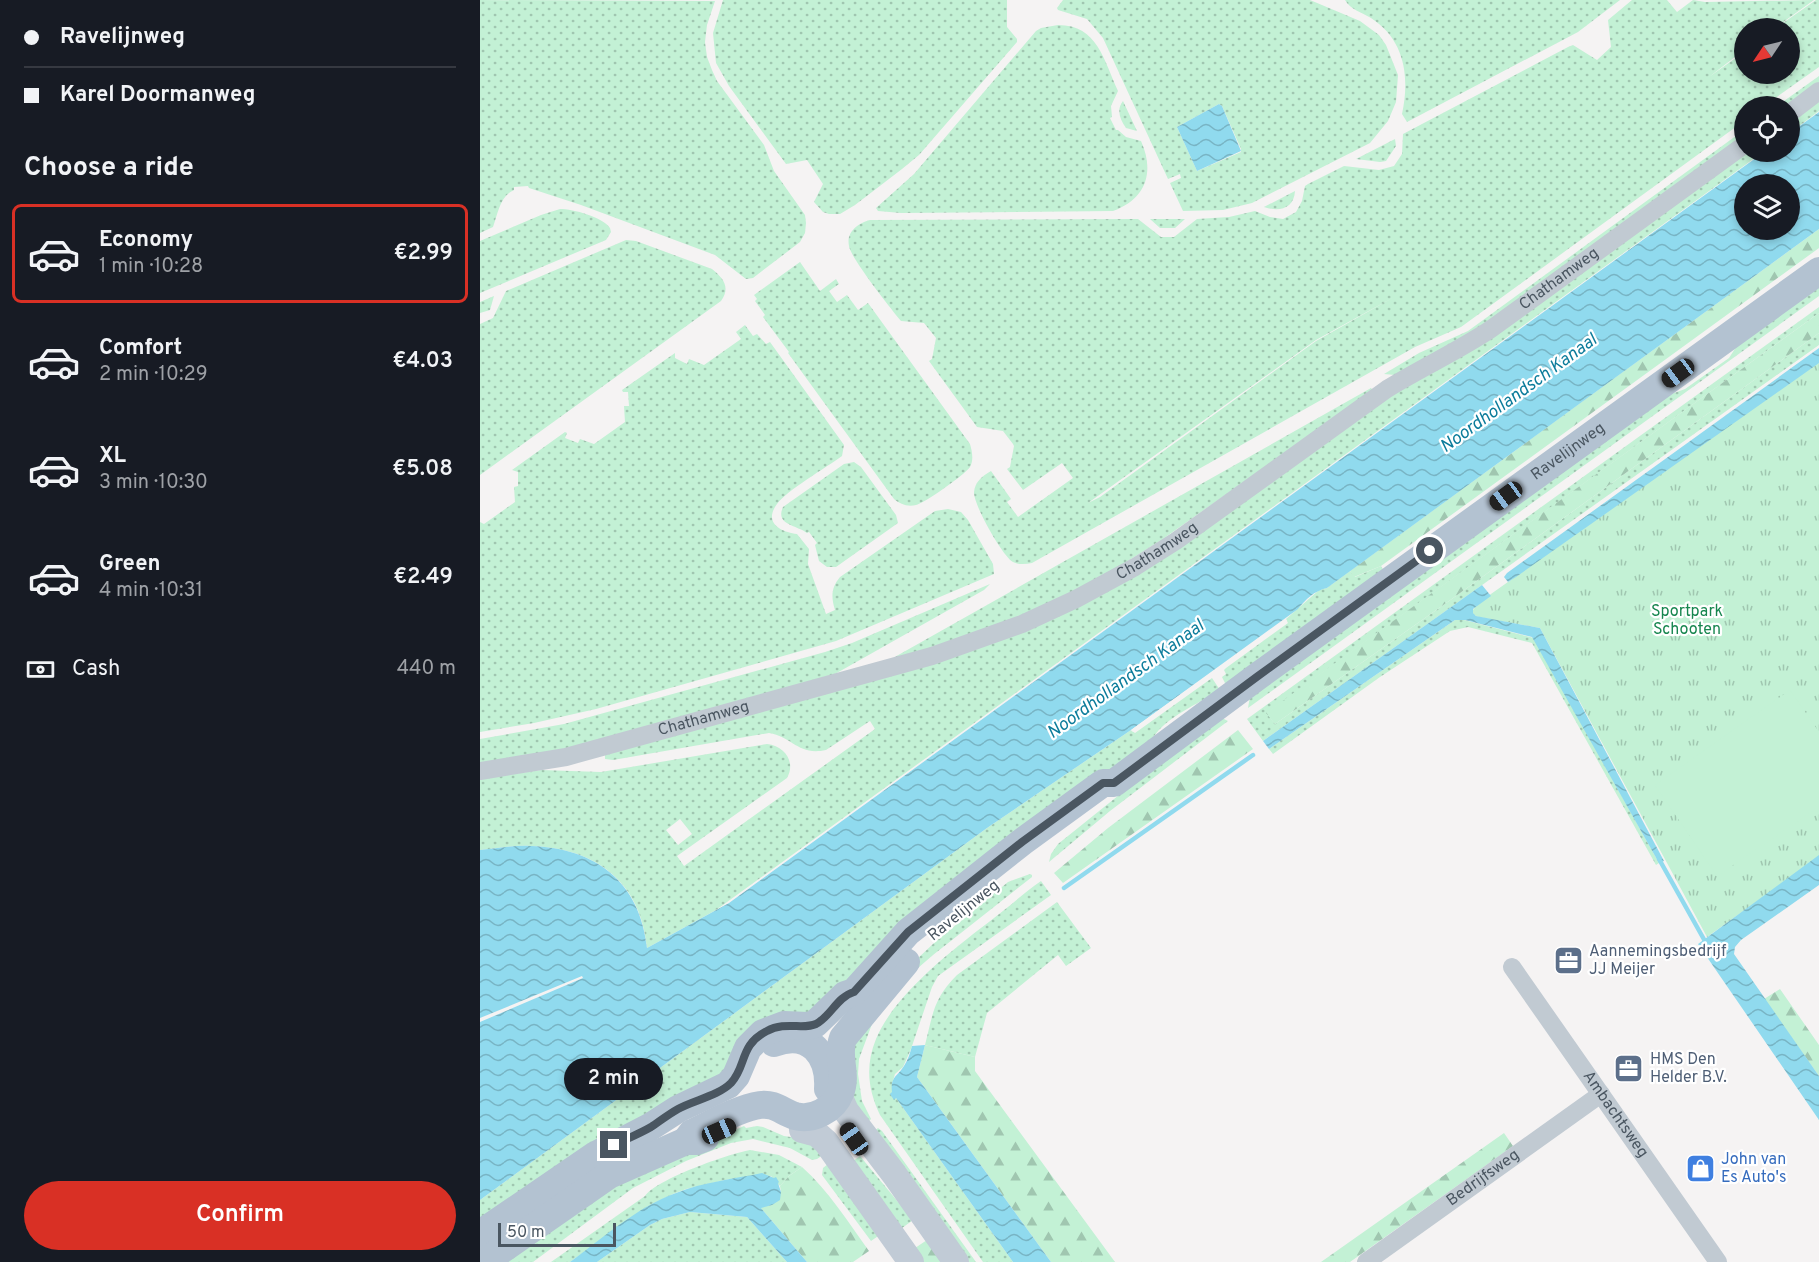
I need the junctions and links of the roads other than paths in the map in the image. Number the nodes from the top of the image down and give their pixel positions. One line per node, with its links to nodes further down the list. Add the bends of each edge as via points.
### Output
1 (1819, 91): 2 (street)
2 (1800, 105)
3 (1734, 152): 5 (street, Chathamweg, via 1491,329 1387,389 1176,541 1076,599 986,638 923,659 566,757)
4 (1819, 271): 6 (main road, Ravelijnweg)
5 (480, 771)
6 (1114, 783): 8 (main road, Ravelijnweg, via 1103,783 908,932); 12 (main road, Ravelijnweg, via 1113,795 916,951 844,1035 840,1045 843,1076)
7 (1512, 968): 11 (street, Ambachtsweg)
8 (854, 992): 9 (main road, Ravelijnweg, via 853,1001 828,1029); 14 (main road, Ravelijnweg, via 845,995 815,1024 784,1025 763,1033 748,1048 728,1085)
9 (802, 1041): 10 (main road, via 783,1040 769,1046 758,1058); 12 (main road, via 814,1047 826,1063 828,1092)
10 (753, 1073): 13 (main road, via 754,1090); 14 (main road, via 737,1095 682,1119)
11 (1601, 1094): 20 (street, Bedrijfsweg); 21 (street, Ambachtsweg)
12 (836, 1099): 13 (main road, via 821,1113 802,1117 775,1106); 19 (main road, via 861,1149 885,1180 921,1215)
13 (766, 1112): 15 (main road, via 788,1129); 17 (main road, via 763,1117 697,1141 686,1141 609,1175)
14 (650, 1127): 16 (main road, via 580,1165)
15 (802, 1130): 18 (main road, via 824,1139)
16 (480, 1234)
17 (484, 1262)
18 (911, 1262)
19 (956, 1262)
20 (1366, 1262)
21 (1719, 1262)

